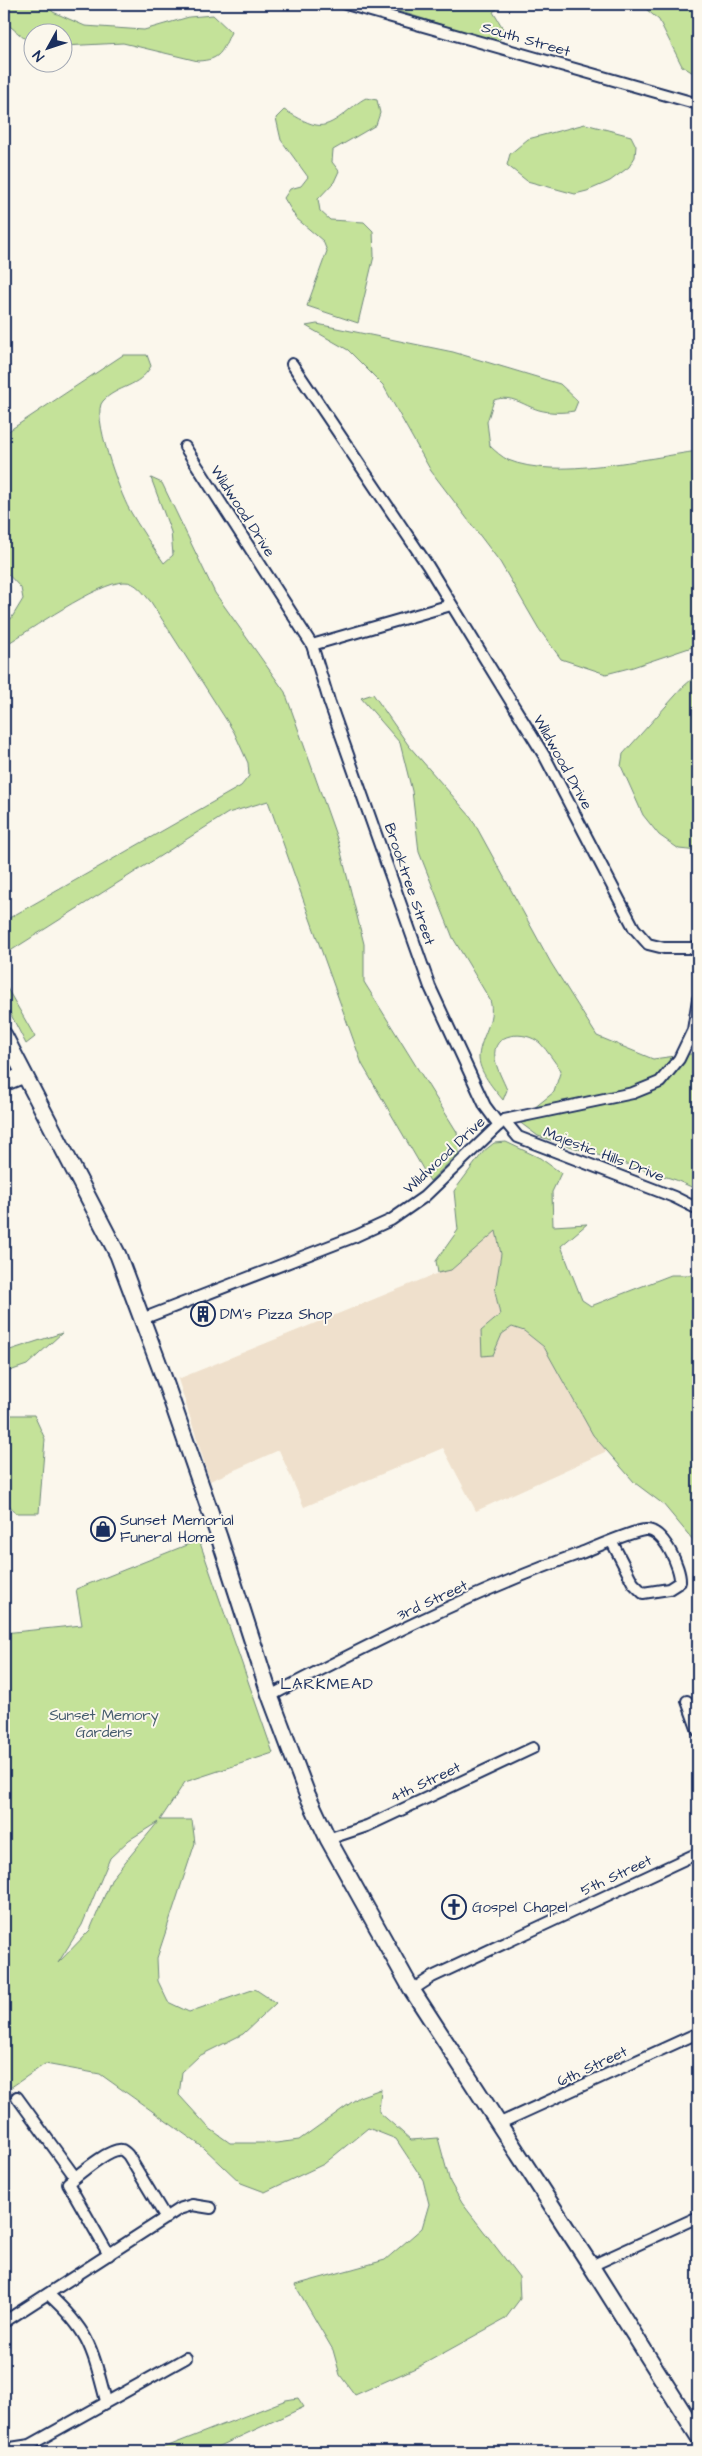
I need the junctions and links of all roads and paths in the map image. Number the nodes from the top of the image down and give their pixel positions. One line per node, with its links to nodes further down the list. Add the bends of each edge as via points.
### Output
1 (346, 4): 2 (street, South Street)
2 (698, 104)
3 (292, 364): 5 (street, Wildwood Drive)
4 (185, 447): 6 (street, Wildwood Drive)
5 (451, 605): 6 (street); 7 (street, Wildwood Drive, via 545,757 634,928 648,944 664,948)
6 (312, 645): 12 (street, Brooktree Street, via 430,987 484,1106)
7 (698, 948)
8 (698, 999): 12 (street, Wildwood Drive, via 689,1037 679,1059 660,1082 633,1093)
9 (4, 1035): 10 (main road)
10 (24, 1075): 11 (main road); 14 (main road, via 118,1255)
11 (4, 1083)
12 (501, 1122): 13 (street, Majestic Hills Drive, via 518,1137 674,1196); 14 (street, Wildwood Drive, via 424,1197 391,1220)
13 (698, 1210)
14 (142, 1319): 16 (main road, via 219,1537)
15 (612, 1542): 15 (street, 3rd Street, via 645,1530 655,1531 681,1574 680,1582 669,1589 643,1593 633,1584); 16 (street, 3rd Street, via 470,1598)
16 (270, 1696): 20 (main road, via 307,1794)
17 (686, 1701): 18 (street)
18 (698, 1731)
19 (533, 1748): 20 (street, 4th Street, via 367,1826)
20 (328, 1839): 22 (main road)
21 (698, 1853): 22 (street, 5th Street, via 432,1977)
22 (412, 1990): 25 (main road)
23 (698, 2033): 25 (street, 6th Street)
24 (17, 2097): 26 (street)
25 (498, 2124): 31 (main road)
26 (75, 2177): 29 (street, via 99,2159 122,2150); 30 (street, via 68,2182)
27 (211, 2208): 29 (street, via 192,2205)
28 (698, 2217): 31 (street)
29 (166, 2218): 30 (street)
30 (109, 2255): 32 (street)
31 (591, 2266): 36 (main road)
32 (48, 2294): 33 (street); 35 (street, via 73,2316 86,2334)
33 (4, 2322)
34 (186, 2358): 35 (street)
35 (106, 2401): 37 (street, via 30,2445)
36 (698, 2436)
37 (4, 2449)

